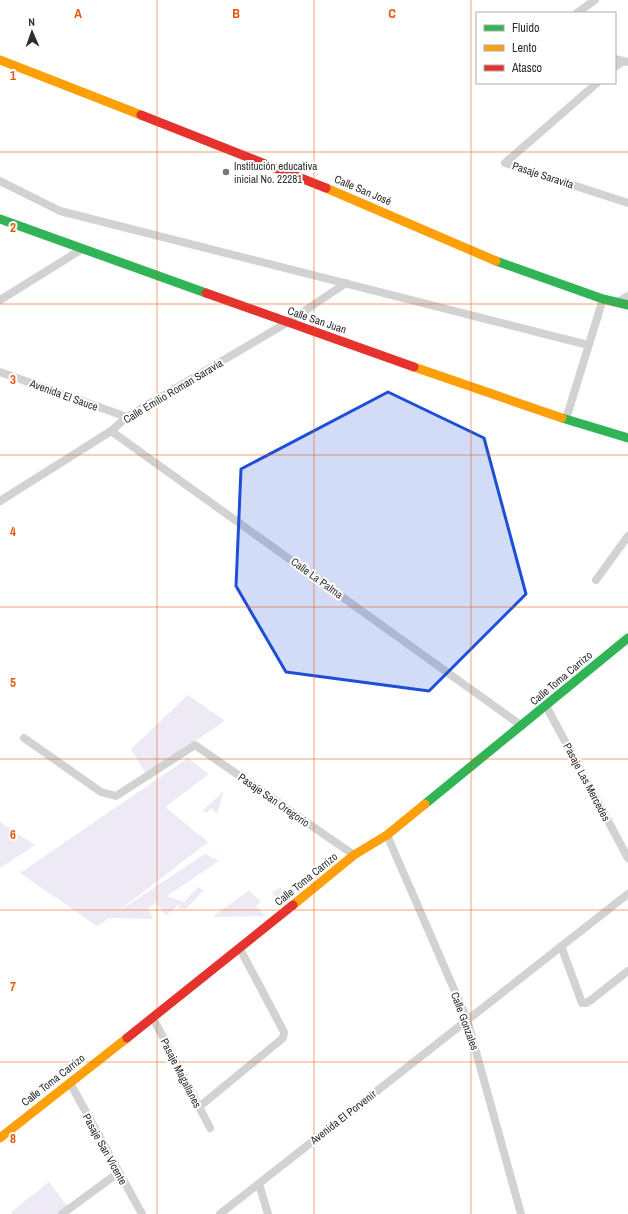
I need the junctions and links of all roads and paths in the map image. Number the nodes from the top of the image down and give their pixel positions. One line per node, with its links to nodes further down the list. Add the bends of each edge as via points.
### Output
1 (595, 0): 2 (street)
2 (578, 12)
3 (0, 60): 11 (street, Calle San José, via 358,200 483,257)
4 (596, 84): 6 (street, Pasaje Saravita, via 505,163)
5 (0, 181): 9 (street, via 60,211)
6 (628, 203)
7 (0, 219): 8 (street, Calle San Juan)
8 (82, 249): 12 (street); 15 (street, Calle San Juan)
9 (346, 283): 15 (street, Calle Emilio Roman Saravia); 16 (street)
10 (628, 296): 13 (street)
11 (604, 299): 13 (street, Calle San José); 16 (street)
12 (0, 300)
13 (618, 302): 14 (street, Calle San José)
14 (628, 305)
15 (288, 322): 18 (street, Calle Emilio Roman Saravia); 19 (street, Calle San Juan)
16 (588, 345): 19 (street)
17 (0, 372): 18 (street, Avenida El Sauce)
18 (127, 417): 20 (street, Calle Emilio Roman Saravia)
19 (566, 419): 21 (street, Calle San Juan)
20 (111, 431): 22 (street, Calle Emilio Roman Saravia); 27 (street, Calle La Palma)
21 (628, 438)
22 (0, 501)
23 (628, 536): 24 (street)
24 (596, 580)
25 (628, 638): 26 (street, Calle Toma Carrizo)
26 (546, 706): 27 (street, Calle Toma Carrizo); 31 (street, Pasaje Las Mercedes)
27 (522, 726): 29 (street, Calle Toma Carrizo)
28 (24, 738): 30 (street, Pasaje San Oregorio, via 101,792 116,796 195,745)
29 (387, 835): 30 (street, Calle Toma Carrizo); 37 (street, Calle Gonzales)
30 (354, 855): 34 (street, Calle Toma Carrizo)
31 (628, 858)
32 (628, 894): 33 (street, Avenida El Porvenir)
33 (561, 946): 35 (street, via 582,1003 591,1000); 37 (street, Avenida El Porvenir)
34 (240, 949): 36 (street, Calle Toma Carrizo); 39 (street, via 284,1032 283,1038)
35 (628, 971)
36 (153, 1018): 38 (street, Calle Toma Carrizo); 39 (street, Pasaje Magallanes)
37 (467, 1019): 43 (street, Avenida El Porvenir); 48 (street, Calle Gonzales)
38 (70, 1083): 41 (street, Calle Toma Carrizo); 42 (street, Pasaje San Vicente)
39 (199, 1107): 40 (street, Pasaje Magallanes)
40 (210, 1128)
41 (0, 1138)
42 (118, 1173): 44 (street); 45 (street, Pasaje San Vicente)
43 (259, 1184): 46 (street, Avenida El Porvenir); 47 (street)
44 (62, 1214)
45 (142, 1214)
46 (220, 1214)
47 (268, 1214)
48 (521, 1214)

